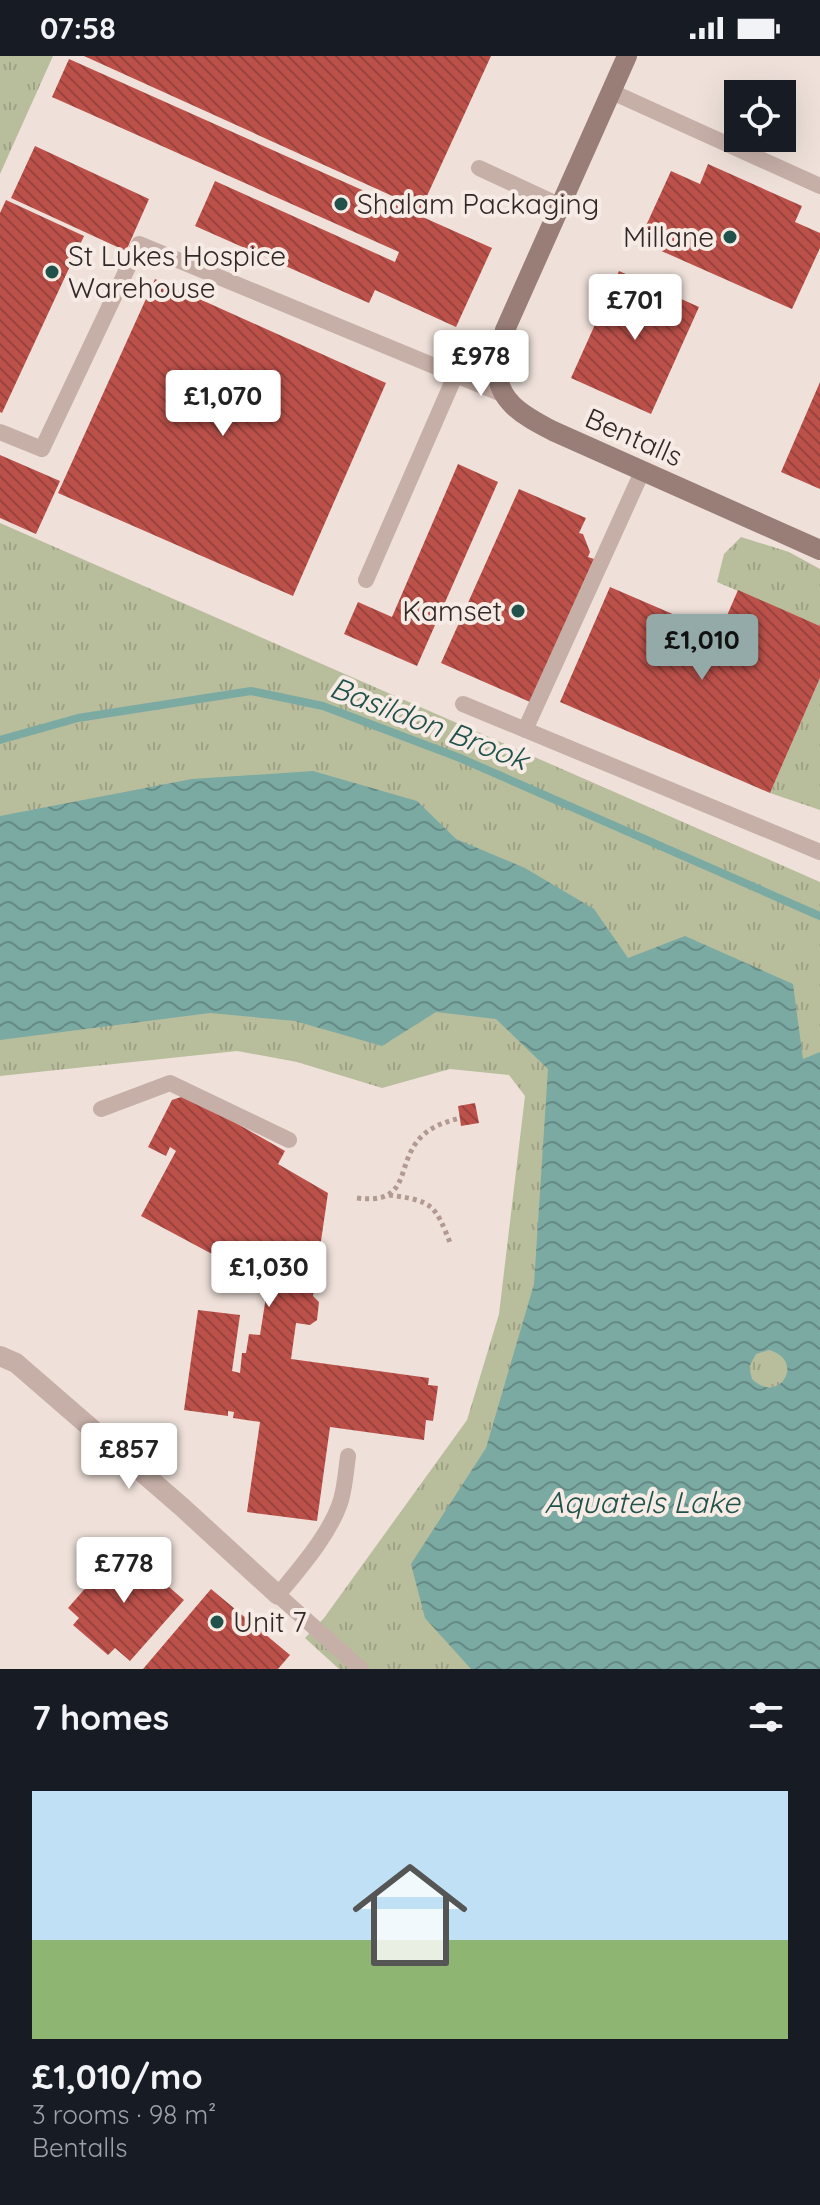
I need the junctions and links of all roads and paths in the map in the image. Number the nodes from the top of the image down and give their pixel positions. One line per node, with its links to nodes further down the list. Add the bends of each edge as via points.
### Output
1 (627, 56): 2 (street)
2 (612, 92): 4 (lane); 5 (street)
3 (479, 168): 5 (lane)
4 (820, 186)
5 (561, 206): 7 (street, via 505,330 497,365)
6 (455, 376): 7 (lane); 8 (lane, via 139,244 42,449); 11 (lane)
7 (502, 394): 9 (street, Bentalls, via 526,417)
8 (0, 432)
9 (642, 472): 10 (street, Bentalls); 13 (lane)
10 (820, 550)
11 (366, 580)
12 (463, 704): 13 (lane)
13 (525, 730): 14 (lane)
14 (820, 852)
15 (101, 1109): 17 (lane, via 170,1083)
16 (460, 1118): 18 (path, via 422,1136)
17 (289, 1140)
18 (389, 1195): 19 (path); 20 (path, via 429,1204)
19 (357, 1198)
20 (451, 1245)
21 (0, 1356): 23 (street, via 16,1363)
22 (348, 1456): 23 (lane, via 336,1513)
23 (278, 1595): 24 (lane)
24 (361, 1669)

